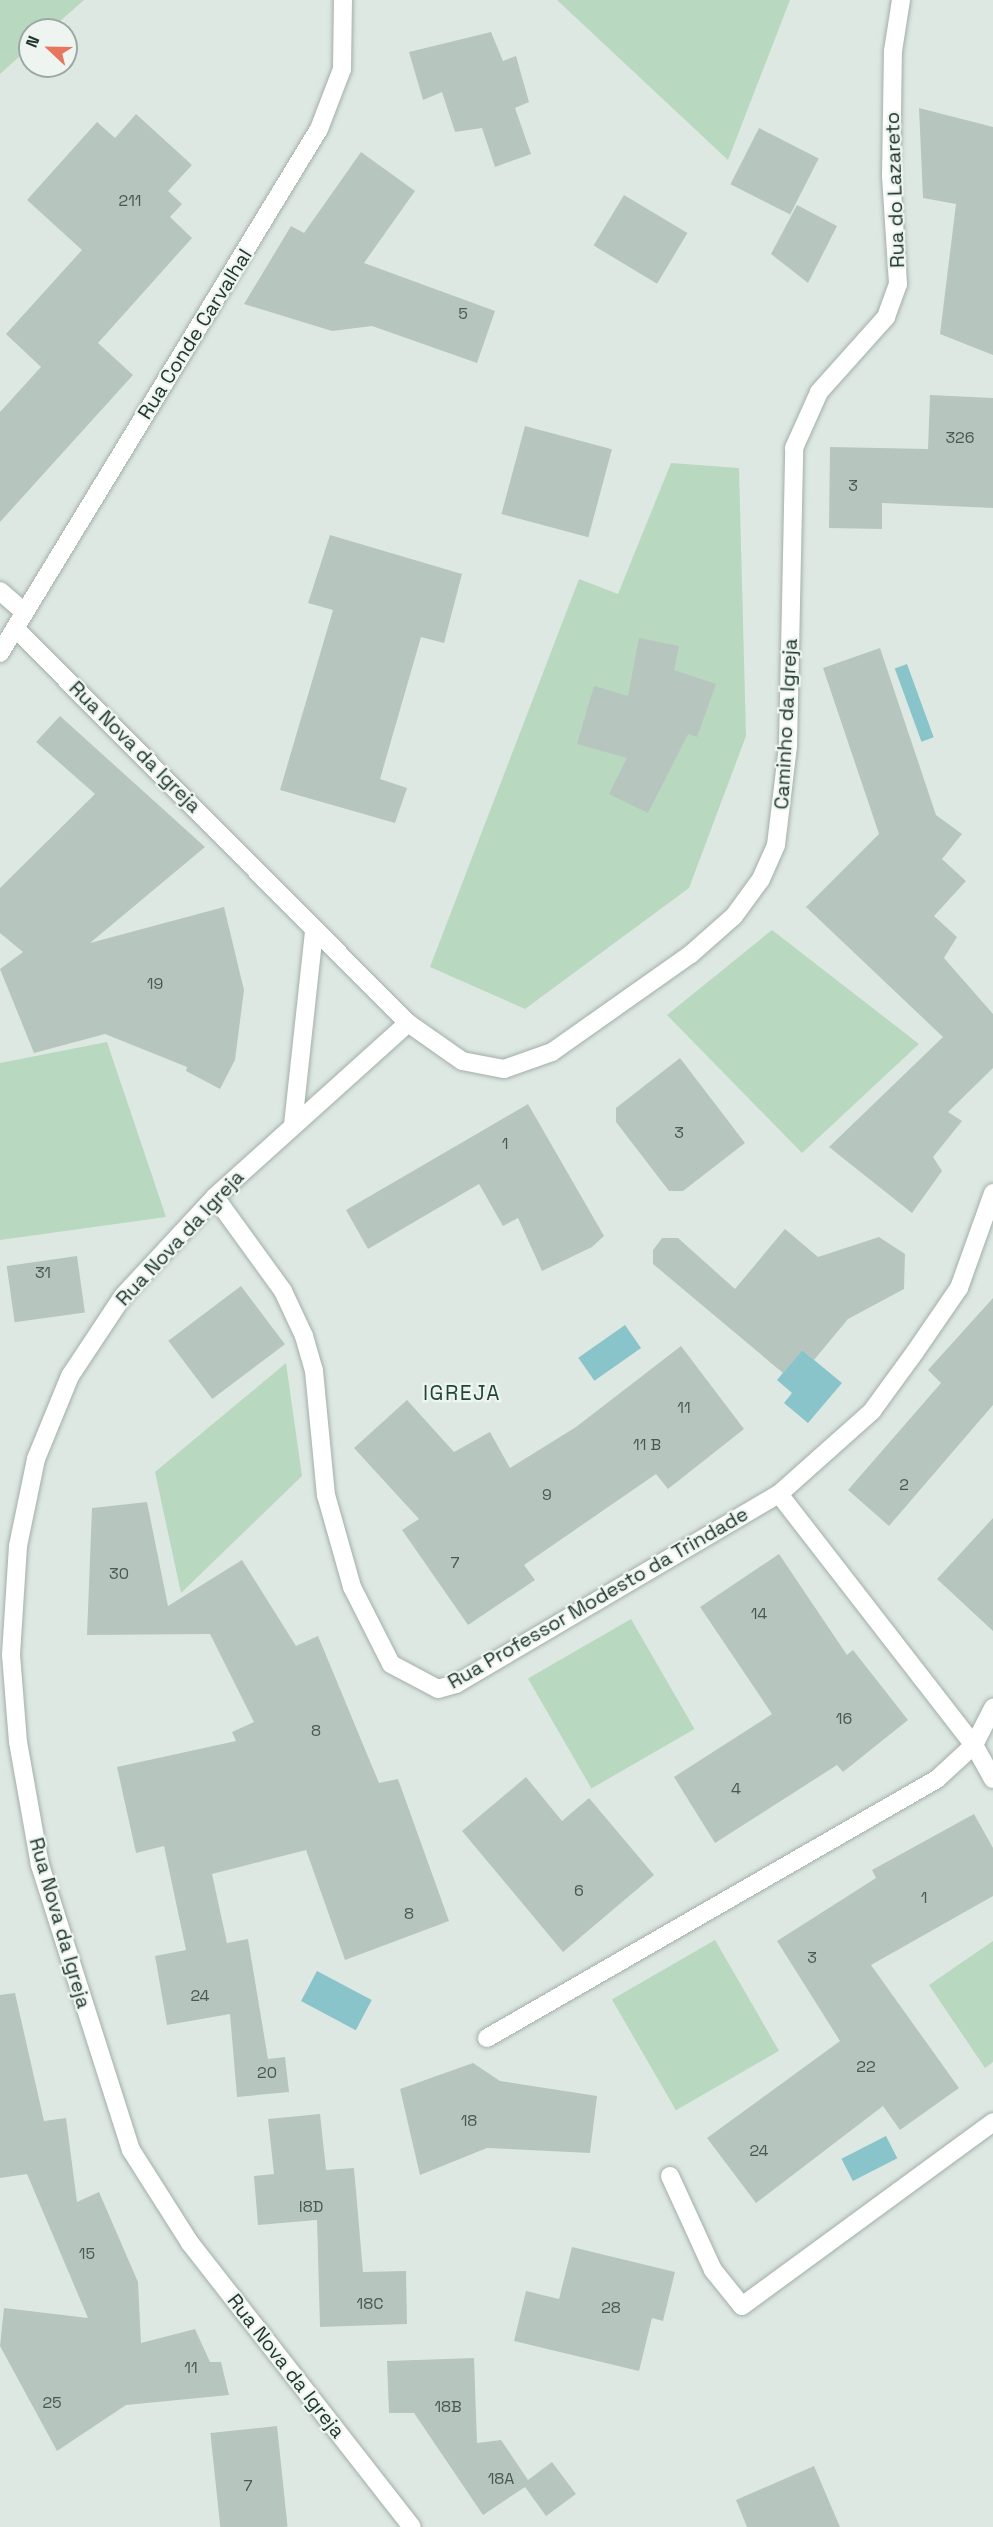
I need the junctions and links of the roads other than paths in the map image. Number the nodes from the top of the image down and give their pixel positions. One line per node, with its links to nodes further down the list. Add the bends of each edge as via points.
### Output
1 (343, 0): 5 (street, Rua Conde Carvalhal, via 342,69 319,129)
2 (901, 0): 3 (street, Rua do Lazareto, via 893,51 891,176 898,284 886,318)
3 (846, 363): 8 (street, Caminho da Igreja, via 819,392 794,448 785,801 776,845 761,879 734,916 691,954 552,1052 525,1064 504,1069 472,1064)
4 (0, 591): 5 (street, Rua Nova da Igreja)
5 (20, 620): 6 (street, Rua Conde Carvalhal); 7 (street, Rua Nova da Igreja)
6 (0, 653)
7 (314, 931): 8 (street, Rua Nova da Igreja); 9 (street)
8 (408, 1023): 9 (street, Rua Nova da Igreja)
9 (293, 1125): 11 (street, Rua Nova da Igreja)
10 (993, 1193): 12 (street, Rua Professor Modesto da Trindade, via 959,1288 915,1352 872,1411)
11 (215, 1197): 12 (street, Rua Professor Modesto da Trindade, via 283,1292 304,1336 314,1371 326,1495 351,1587 391,1664 415,1680 438,1689 456,1683); 19 (street, Rua Nova da Igreja, via 123,1296 70,1376 36,1459 18,1546 11,1644 18,1742 40,1865 131,2150 189,2242)
12 (779, 1494): 14 (street)
13 (993, 1708): 14 (street)
14 (974, 1745): 15 (street); 16 (street, via 937,1779)
15 (993, 1779)
16 (487, 2038)
17 (993, 2122): 18 (street, via 742,2306 713,2270)
18 (670, 2176)
19 (412, 2527)

